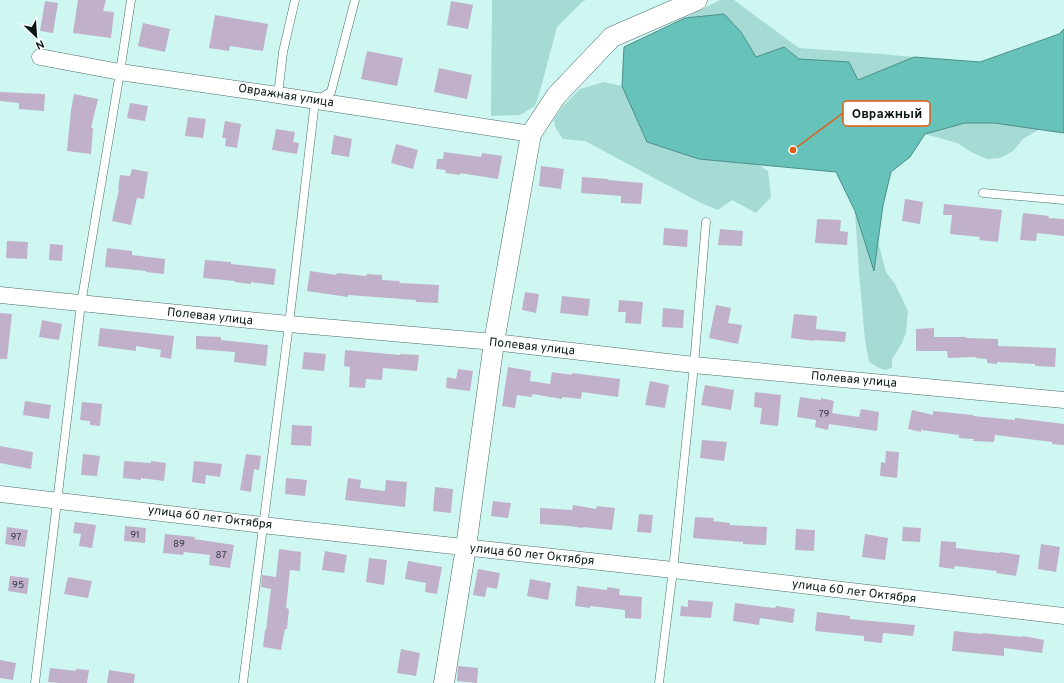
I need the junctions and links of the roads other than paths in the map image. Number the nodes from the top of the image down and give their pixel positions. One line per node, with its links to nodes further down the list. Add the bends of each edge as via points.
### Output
1 (131, 0): 6 (lane)
2 (295, 0): 7 (lane, via 283,52)
3 (355, 0): 8 (lane, via 331,92)
4 (697, 0): 9 (street, via 612,37 556,96)
5 (40, 57): 6 (street, Овражная улица)
6 (120, 72): 7 (street, Овражная улица); 14 (lane)
7 (278, 95): 8 (street, Овражная улица)
8 (315, 100): 9 (street, Овражная улица); 15 (lane)
9 (532, 134): 16 (street)
10 (982, 193): 11 (lane)
11 (1064, 200)
12 (706, 222): 17 (lane)
13 (0, 295): 14 (street, Полевая улица)
14 (81, 304): 15 (street, Полевая улица); 20 (lane)
15 (288, 324): 16 (street, Полевая улица); 21 (lane)
16 (494, 342): 17 (street, Полевая улица); 22 (street)
17 (694, 365): 18 (street, Полевая улица); 23 (lane)
18 (1064, 400)
19 (0, 494): 20 (street, улица 60 лет Октября)
20 (57, 500): 21 (street, улица 60 лет Октября); 25 (lane)
21 (262, 525): 22 (street, улица 60 лет Октября); 26 (lane)
22 (466, 547): 23 (street, улица 60 лет Октября); 27 (street)
23 (674, 570): 24 (street, улица 60 лет Октября); 28 (lane)
24 (1064, 616)
25 (35, 683)
26 (243, 683)
27 (444, 683)
28 (659, 683)

